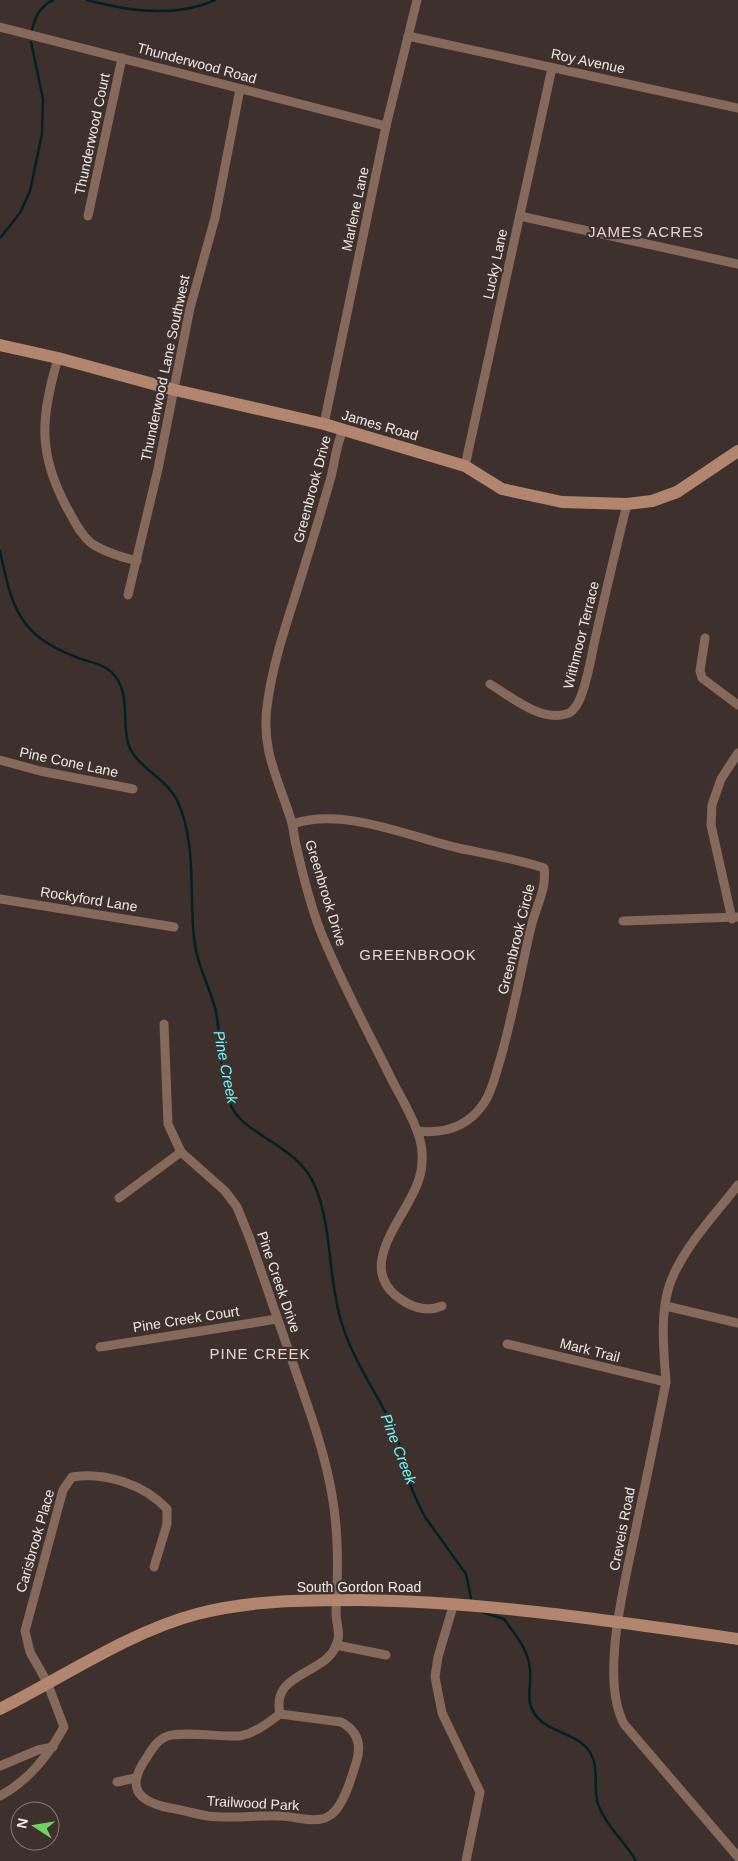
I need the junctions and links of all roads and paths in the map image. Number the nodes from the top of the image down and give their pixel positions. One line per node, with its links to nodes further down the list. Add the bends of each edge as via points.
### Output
1 (417, 0): 3 (street, Marlene Lane)
2 (0, 28): 4 (street, Thunderwood Road)
3 (408, 36): 5 (street, Roy Avenue); 8 (street, Marlene Lane)
4 (122, 58): 6 (street, Thunderwood Road); 9 (street, Thunderwood Court)
5 (552, 68): 7 (street, Roy Avenue); 10 (street, Lucky Lane)
6 (240, 89): 8 (street, Thunderwood Road); 14 (street, Thunderwood Lane Southwest, via 216,218 190,308)
7 (738, 108)
8 (386, 126): 15 (street, Marlene Lane)
9 (88, 216)
10 (520, 216): 11 (street); 18 (street, Lucky Lane)
11 (738, 264)
12 (0, 345): 13 (street, James Road)
13 (58, 358): 14 (street, James Road); 20 (street, via 46,398 44,439 52,474 72,518 91,543)
14 (174, 390): 15 (street, James Road); 20 (street, Thunderwood Lane Southwest)
15 (324, 424): 16 (street, James Road)
16 (343, 430): 18 (street, James Road); 28 (street, Greenbrook Drive, via 286,621 266,708 273,774)
17 (738, 451): 19 (street, James Road, via 677,492 652,501)
18 (465, 466): 19 (street, James Road, via 489,482 514,492 562,502)
19 (627, 504): 23 (street, Withmoor Terrace, via 580,700 575,709 562,715 544,713 522,705)
20 (137, 561): 21 (street, Thunderwood Lane Southwest)
21 (128, 595)
22 (705, 638): 24 (street, via 700,671 702,678)
23 (490, 684)
24 (738, 705)
25 (738, 753): 30 (street, via 721,779 712,805 710,825)
26 (0, 760): 27 (street, Pine Cone Lane)
27 (134, 789)
28 (293, 824): 34 (street, Greenbrook Drive, via 298,855 324,940 355,1009); 34 (street, Greenbrook Circle, via 313,818 346,820 544,868 545,884 492,1088 474,1115 458,1127 437,1132)
29 (0, 899): 32 (street, Rockyford Lane)
30 (735, 918): 31 (street)
31 (623, 920)
32 (174, 927)
33 (164, 1024): 35 (street, Pine Creek Drive, via 168,1124)
34 (418, 1131): 38 (street, Greenbrook Drive, via 422,1166 419,1179 387,1240 382,1272 395,1295 411,1306 433,1309)
35 (181, 1152): 37 (street); 40 (street, Pine Creek Drive, via 225,1191 237,1208)
36 (738, 1185): 39 (street, Creveis Road, via 684,1257 672,1278)
37 (119, 1198)
38 (442, 1306)
39 (666, 1306): 41 (street); 44 (street, Creveis Road)
40 (277, 1319): 43 (street, Pine Creek Court); 46 (street, Pine Creek Drive, via 314,1422 332,1495)
41 (738, 1323)
42 (507, 1344): 44 (street, Mark Trail)
43 (100, 1347)
44 (666, 1382): 48 (street, Creveis Road)
45 (154, 1567): 52 (street, Carisbrook Place, via 167,1524 167,1508 157,1498 128,1482 85,1475 72,1477 62,1490 25,1631 30,1652)
46 (337, 1600): 47 (street, South Gordon Road); 50 (street, via 339,1636); 52 (street, South Gordon Road, via 231,1606 197,1614 165,1625)
47 (454, 1603): 48 (street, South Gordon Road); 61 (street, via 434,1677 442,1713 480,1792)
48 (617, 1622): 49 (street, South Gordon Road); 60 (street, Creveis Road, via 614,1682 617,1711 624,1724)
49 (738, 1639)
50 (336, 1645): 51 (street); 54 (street, via 323,1661 284,1688 279,1698)
51 (386, 1655)
52 (47, 1682): 53 (street, South Gordon Road); 55 (street, via 64,1727)
53 (0, 1709)
54 (280, 1714): 57 (street, via 249,1734 240,1736 166,1736 154,1746); 57 (street, Trailwood Park, via 341,1722 350,1727 359,1742 356,1765 339,1806 323,1819 207,1816 168,1808 140,1794)
55 (53, 1747): 56 (street); 59 (street, via 17,1787)
56 (0, 1766)
57 (135, 1778): 58 (street)
58 (116, 1782)
59 (0, 1796)
60 (738, 1857)
61 (466, 1861)

